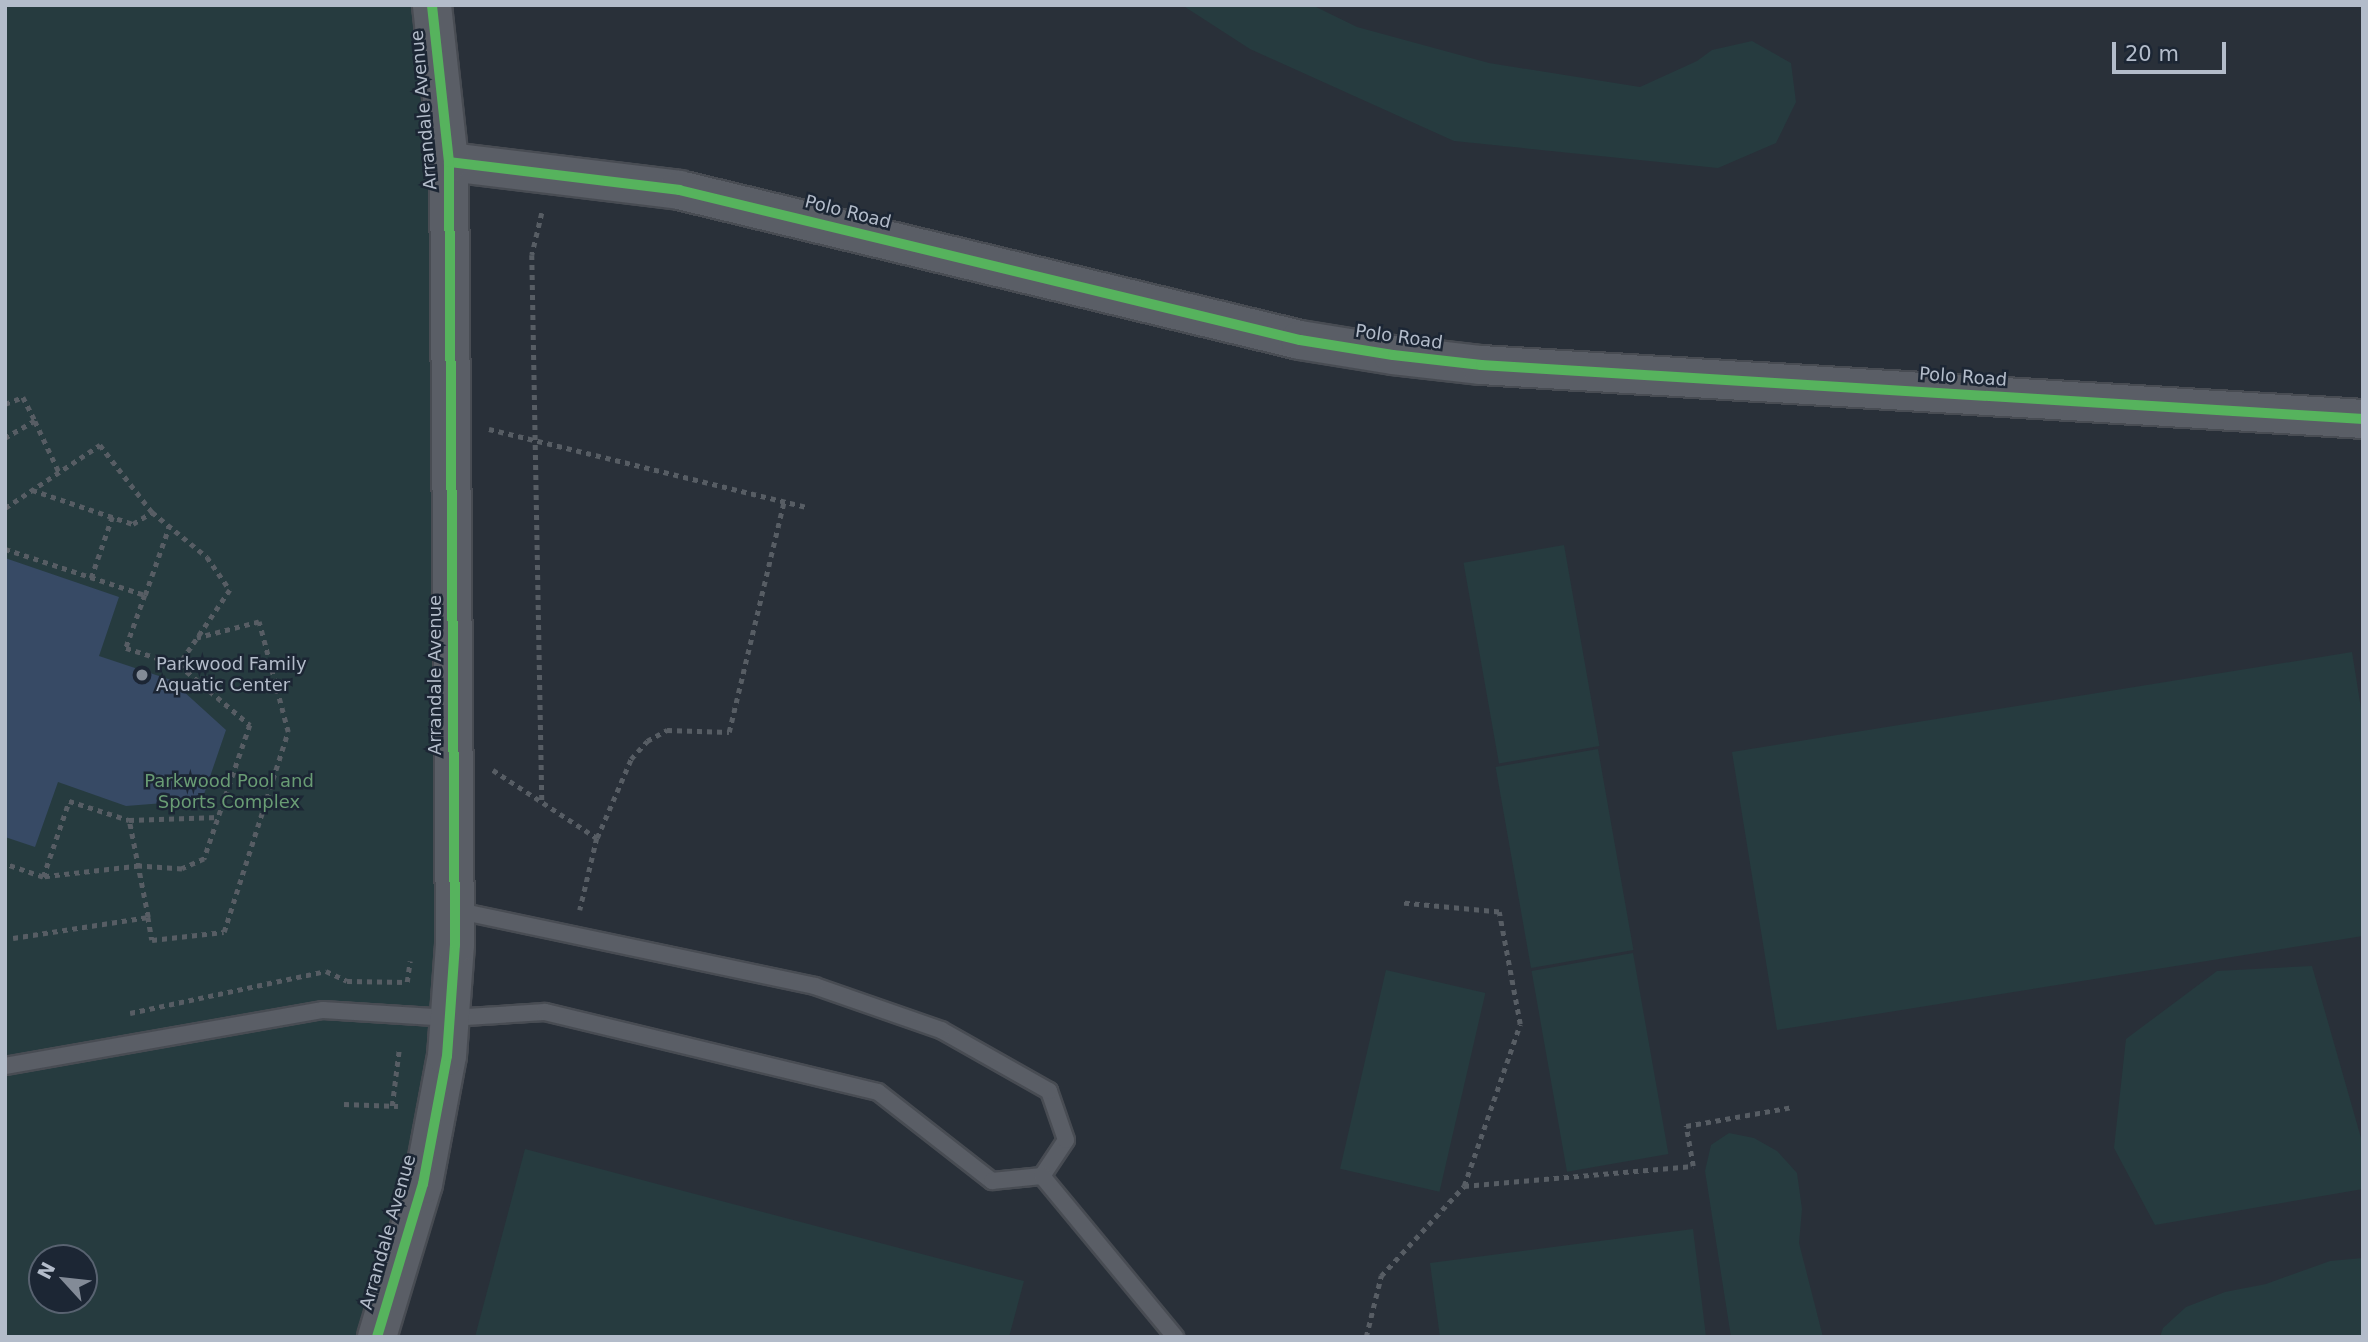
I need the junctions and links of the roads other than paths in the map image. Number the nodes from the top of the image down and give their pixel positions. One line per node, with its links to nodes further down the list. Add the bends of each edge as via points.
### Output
1 (432, 5): 2 (street, Arrandale Avenue)
2 (449, 162): 3 (street, Polo Road, via 679,190 1300,340 1393,355 1481,365); 4 (street, Arrandale Avenue)
3 (2363, 419)
4 (454, 909): 5 (street, Arrandale Avenue); 7 (lane, via 815,986 941,1030 1049,1091 1066,1140)
5 (450, 1018): 6 (lane, via 323,1010); 7 (lane, via 545,1012 878,1092 992,1181); 8 (street, Arrandale Avenue, via 423,1184)
6 (5, 1066)
7 (1042, 1176): 9 (lane)
8 (377, 1337)
9 (1175, 1337)

